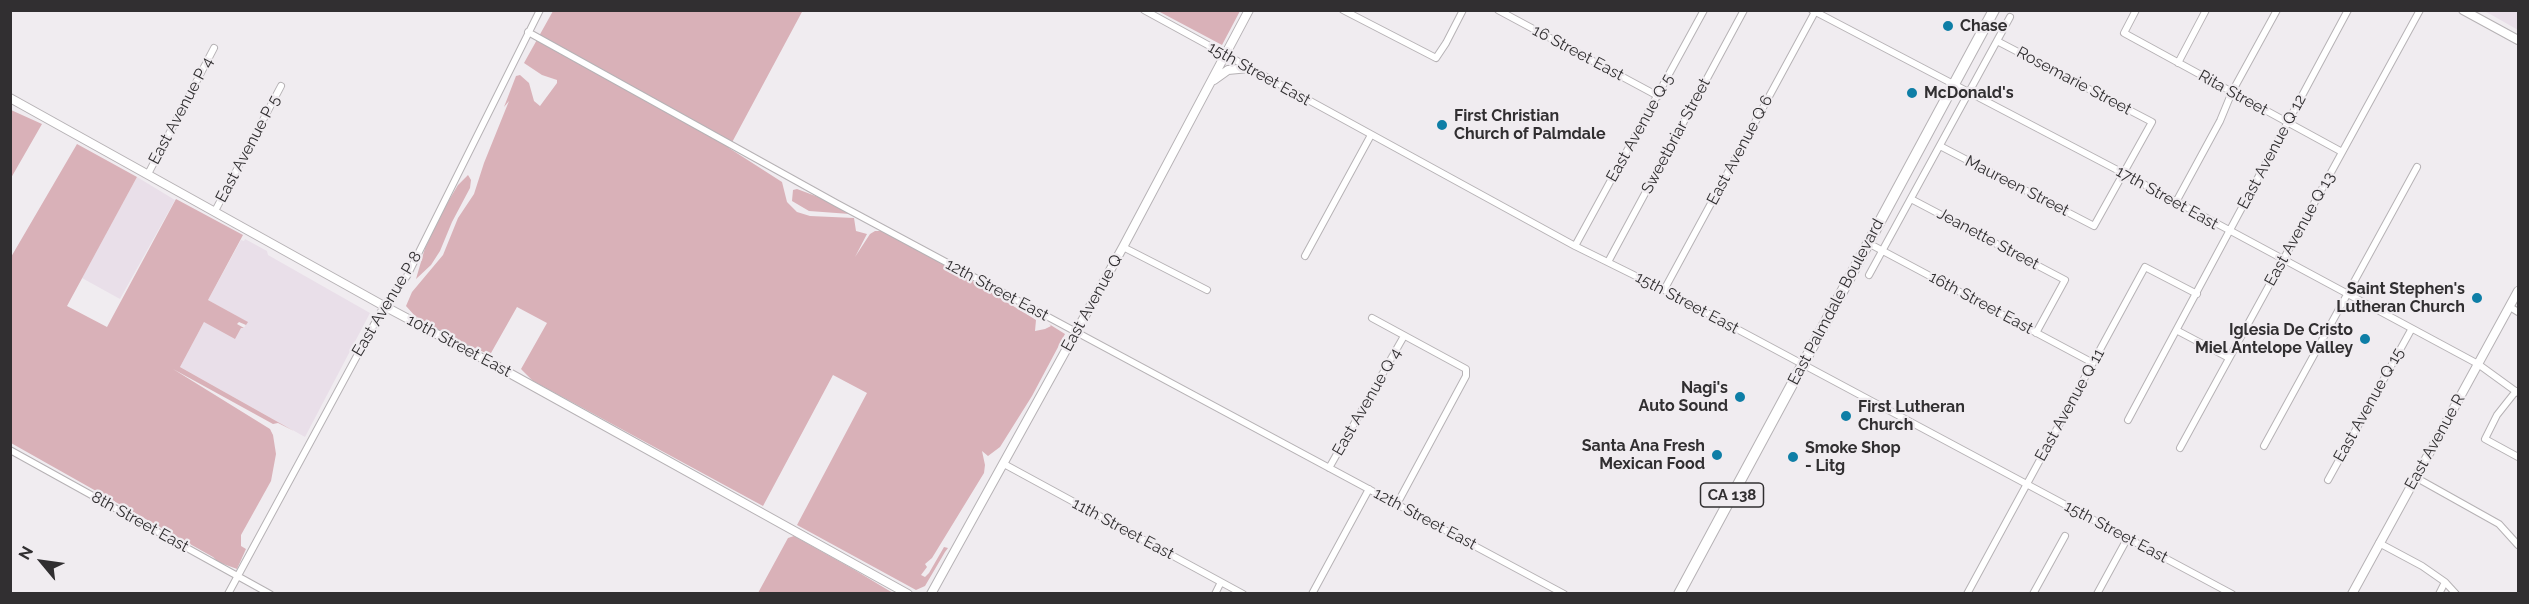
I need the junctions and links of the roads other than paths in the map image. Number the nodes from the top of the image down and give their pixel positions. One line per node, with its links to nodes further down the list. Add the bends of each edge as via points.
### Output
1 (540, 10): 18 (street, East Avenue P 8)
2 (1144, 10): 22 (street, 15th Street East)
3 (1249, 10): 22 (main road, East Avenue Q)
4 (1343, 10): 5 (street, via 1436,58)
5 (1463, 10)
6 (1498, 10): 30 (street, 16 Street East)
7 (1704, 10): 30 (street, East Avenue Q 5)
8 (1744, 10): 49 (street, Sweetbriar Street)
9 (1994, 10): 26 (highway, East Palmdale Boulevard / CA 138)
10 (2136, 10): 23 (street, Rita Street, via 2124,33)
11 (2206, 10): 23 (street)
12 (2277, 10): 28 (street)
13 (2348, 10): 32 (street, East Avenue Q 12)
14 (2420, 10): 35 (street, East Avenue Q 13)
15 (2463, 10): 19 (main road)
16 (1814, 11): 26 (street, 17th Street East); 52 (street, East Avenue Q 6)
17 (2010, 17): 20 (street, East Palmdale Boulevard)
18 (528, 32): 56 (street, East Avenue P 8, via 406,276); 62 (street, 12th Street East)
19 (2518, 40)
20 (1997, 41): 29 (street, East Palmdale Boulevard); 37 (street, Rosemarie Street, via 2152,122)
21 (214, 48): 38 (street, East Avenue P 4)
22 (1225, 56): 24 (street, 15th Street East); 25 (main road, East Avenue Q)
23 (2178, 63): 28 (street, Rita Street)
24 (1249, 68): 25 (main road, via 1228,70); 33 (street, 15th Street East)
25 (1211, 81): 45 (main road, East Avenue Q)
26 (1954, 85): 29 (street, 17th Street East); 43 (highway, East Palmdale Boulevard / CA 138)
27 (281, 86): 41 (street, East Avenue P 5)
28 (2232, 92): 32 (street, Rita Street); 40 (street)
29 (1969, 93): 34 (street, East Palmdale Boulevard); 37 (street, 17th Street East)
30 (1658, 96): 44 (street, East Avenue Q 5)
31 (10, 98): 38 (main road, 10th Street East)
32 (2287, 123): 35 (street, Rita Street); 42 (street, East Avenue Q 12)
33 (1371, 135): 44 (street, 15th Street East); 47 (street)
34 (1940, 146): 37 (street, Maureen Street, via 2094,226); 39 (street, East Palmdale Boulevard)
35 (2342, 153): 48 (street, East Avenue Q 13)
36 (2417, 167): 55 (street)
37 (2123, 173): 40 (street, 17th Street East)
38 (148, 174): 41 (main road, 10th Street East)
39 (1911, 199): 46 (street, East Palmdale Boulevard); 63 (street, Jeanette Street, via 2065,280)
40 (2176, 202): 42 (street, 17th Street East)
41 (215, 212): 56 (main road, 10th Street East)
42 (2229, 232): 48 (street, 17th Street East); 54 (street, East Avenue Q 12)
43 (1868, 243): 46 (street, 16th Street East); 68 (highway, East Palmdale Boulevard / CA 138)
44 (1575, 246): 49 (street, 15th Street East)
45 (1123, 247): 51 (street); 62 (main road, East Avenue Q)
46 (1883, 251): 50 (street, East Palmdale Boulevard); 63 (street, 16th Street East)
47 (1305, 255)
48 (2282, 260): 55 (street, 17th Street East); 65 (street, East Avenue Q 13)
49 (1608, 262): 52 (street, 15th Street East)
50 (1869, 276)
51 (1207, 290)
52 (1664, 290): 68 (street, 15th Street East)
53 (2518, 291): 57 (main road, East Avenue R)
54 (2197, 294): 61 (street, East Avenue Q 12); 66 (street, East Avenue Q 11, via 2145,267)
55 (2347, 295): 60 (street, 17th Street East); 71 (street)
56 (384, 306): 86 (street, East Avenue P 8); 91 (main road, 10th Street East)
57 (2510, 307): 58 (street); 67 (main road, East Avenue R)
58 (2518, 312)
59 (1372, 318): 64 (street)
60 (2411, 330): 67 (street, 17th Street East); 78 (street, East Avenue Q 15)
61 (2178, 331): 65 (street); 70 (street, East Avenue Q 12)
62 (1075, 332): 75 (main road, East Avenue Q); 76 (street, 12th Street East)
63 (2037, 333): 66 (street, 16th Street East)
64 (1404, 336): 76 (street, East Avenue Q 4); 81 (street, via 1466,369 1466,376)
65 (2229, 358): 72 (street, East Avenue Q 13)
66 (2093, 363): 79 (street, East Avenue Q 11)
67 (2478, 364): 69 (street, 17th Street East); 77 (main road, East Avenue R)
68 (1802, 365): 79 (street, 15th Street East); 97 (highway, East Palmdale Boulevard / CA 138)
69 (2517, 392): 74 (street, via 2497,415 2485,439)
70 (2128, 420)
71 (2264, 446)
72 (2180, 447)
73 (10, 450): 86 (street, 8th Street East)
74 (2518, 457)
75 (1004, 464): 87 (street, 11th Street East); 92 (main road, East Avenue Q)
76 (1329, 468): 80 (street, 12th Street East)
77 (2415, 477): 84 (main road, East Avenue R); 85 (street, via 2499,525)
78 (2328, 480)
79 (2026, 485): 83 (street, 15th Street East); 98 (street, East Avenue Q 11)
80 (1369, 489): 81 (street, 12th Street East); 95 (street)
81 (1397, 504): 96 (street, 12th Street East)
82 (2065, 536): 99 (street)
83 (2127, 539): 100 (street); 101 (street, 15th Street East)
84 (2379, 543): 88 (street); 102 (main road, East Avenue R)
85 (2518, 545)
86 (238, 576): 89 (street, East Avenue P 8); 90 (street, 8th Street East)
87 (1221, 582): 93 (street); 94 (street, 11th Street East)
88 (2445, 582): 103 (street); 104 (street)
89 (228, 594)
90 (270, 594)
91 (908, 594)
92 (932, 594)
93 (1215, 594)
94 (1243, 594)
95 (1312, 594)
96 (1564, 594)
97 (1679, 594)
98 (1967, 594)
99 (2033, 594)
100 (2097, 594)
101 (2232, 594)
102 (2352, 594)
103 (2439, 594)
104 (2456, 594)

